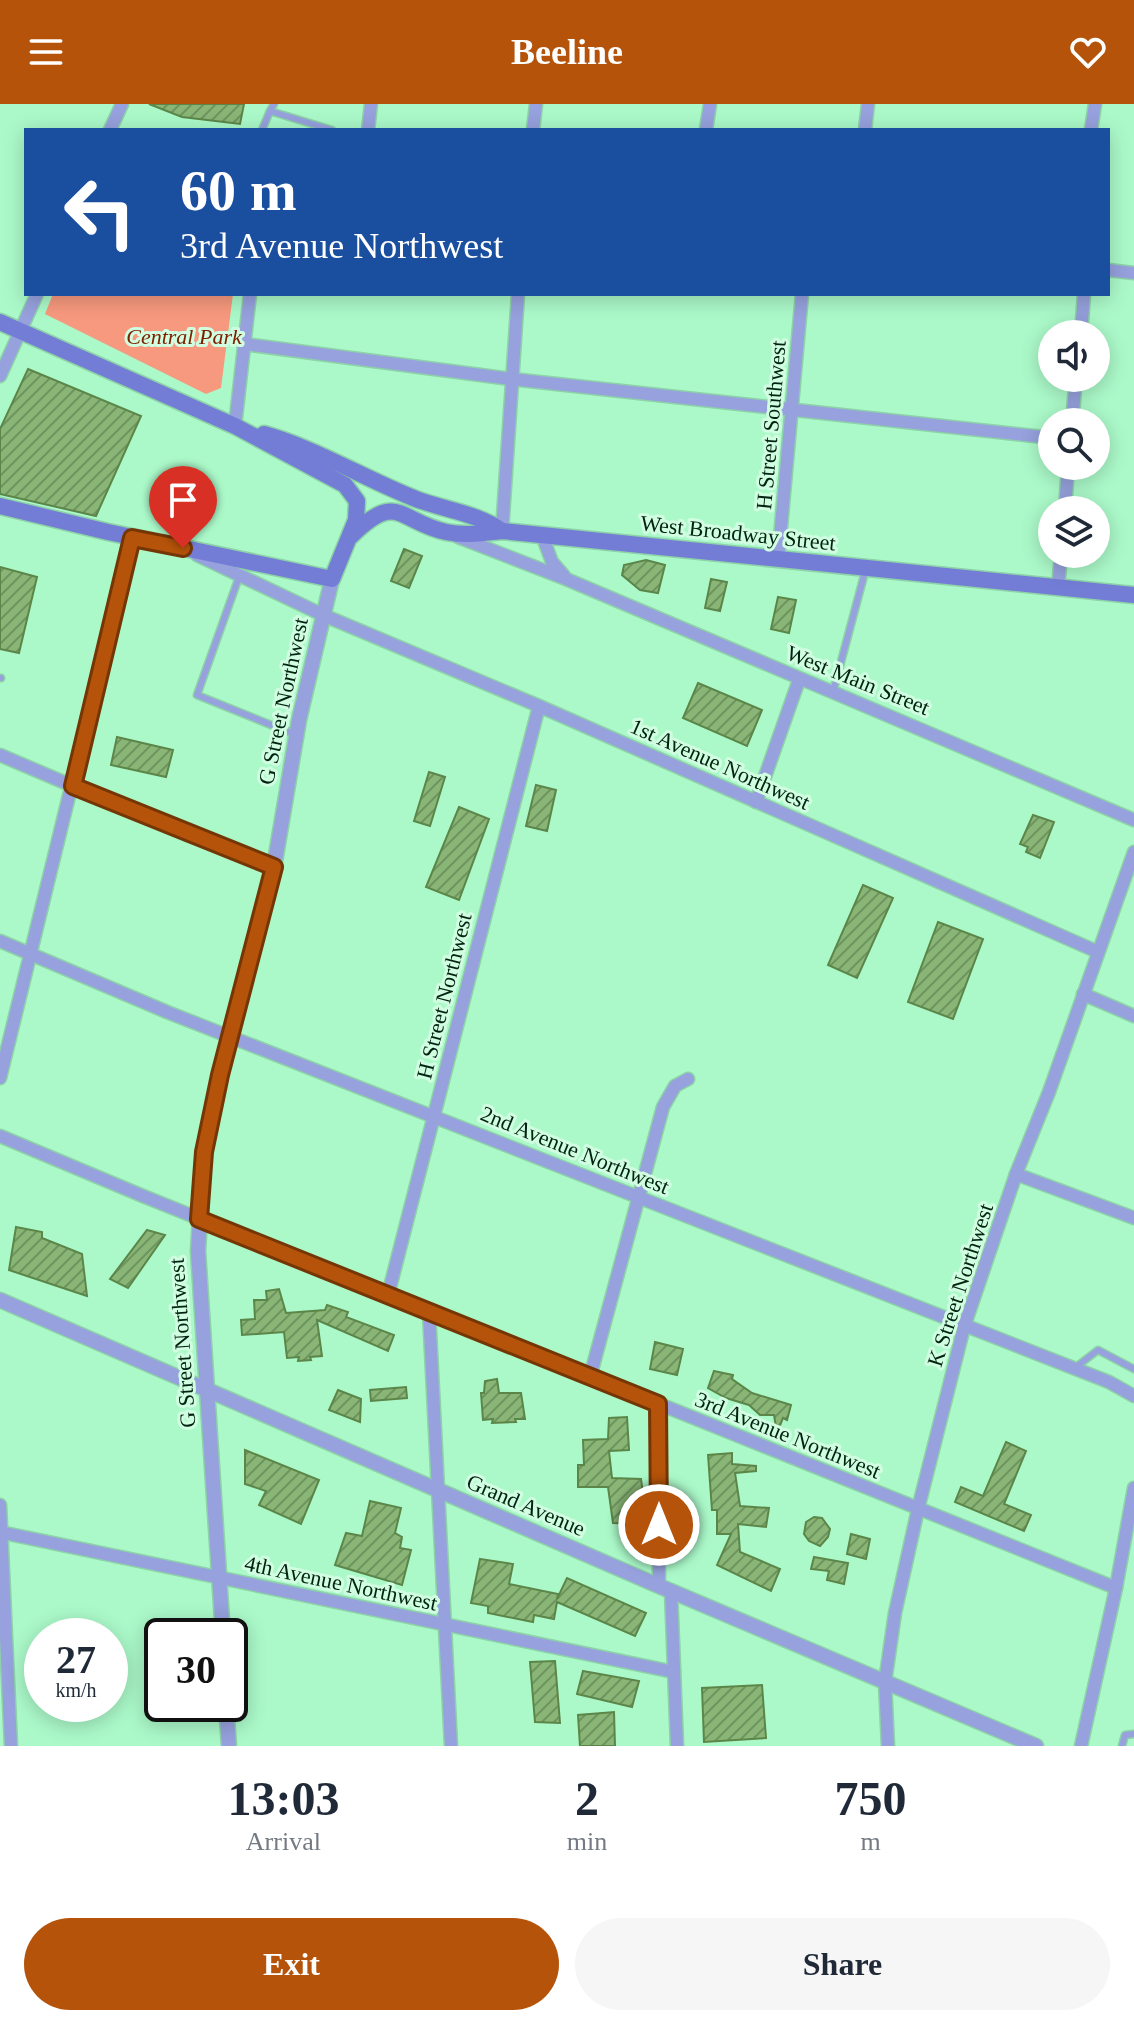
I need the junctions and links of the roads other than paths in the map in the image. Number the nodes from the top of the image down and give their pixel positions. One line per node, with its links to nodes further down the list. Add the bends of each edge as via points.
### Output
1 (122, 104): 8 (street)
2 (371, 104): 11 (street)
3 (536, 104): 12 (street)
4 (710, 104): 13 (street)
5 (868, 104): 14 (street)
6 (1095, 104): 15 (street)
7 (272, 107): 9 (lane); 10 (lane)
8 (111, 128)
9 (263, 128)
10 (327, 128)
11 (368, 128)
12 (533, 128)
13 (706, 128)
14 (865, 128)
15 (1091, 128)
16 (1110, 270): 17 (street)
17 (1134, 273)
18 (36, 296): 25 (street)
19 (250, 296): 26 (street)
20 (518, 296): 28 (street)
21 (802, 296): 29 (street, H Street Southwest)
22 (1084, 296): 23 (street)
23 (1082, 320)
24 (0, 322): 25 (main road)
25 (21, 330): 27 (street); 30 (main road)
26 (244, 344): 28 (street); 30 (street)
27 (0, 376)
28 (511, 379): 29 (street); 34 (street)
29 (793, 410): 31 (street); 39 (street, H Street Southwest)
30 (235, 426): 34 (main road, via 291,441 413,498 484,518); 36 (main road, via 345,485 357,501)
31 (1038, 436)
32 (0, 506): 37 (main road)
33 (442, 531): 34 (main road, West Broadway Street); 36 (main road, West Broadway Street, via 400,511 381,512); 44 (street, West Main Street)
34 (502, 531): 35 (main road, West Broadway Street)
35 (542, 535): 39 (main road, West Broadway Street); 44 (street, via 552,562)
36 (350, 537): 43 (main road, G Street Northwest)
37 (132, 538): 38 (main road); 53 (street)
38 (183, 548): 42 (street); 43 (main road)
39 (778, 560): 40 (main road, West Broadway Street)
40 (866, 568): 45 (main road, West Broadway Street); 49 (lane)
41 (1060, 568): 45 (street)
42 (239, 577): 47 (street); 51 (lane, via 197,695)
43 (332, 579): 47 (street, G Street Northwest)
44 (566, 579): 48 (street, West Main Street)
45 (1058, 588): 46 (main road, West Broadway Street)
46 (1134, 595)
47 (323, 615): 50 (street, 1st Avenue Northwest); 51 (street, G Street Northwest)
48 (799, 680): 49 (street, West Main Street); 54 (street)
49 (833, 692): 55 (street, West Main Street)
50 (539, 706): 54 (street, 1st Avenue Northwest); 66 (street, H Street Northwest)
51 (296, 735): 57 (street, G Street Northwest)
52 (0, 755): 53 (street)
53 (73, 786): 57 (street); 60 (street)
54 (756, 802): 59 (street, 1st Avenue Northwest)
55 (1134, 820)
56 (1134, 852): 59 (street, K Street Northwest)
57 (274, 867): 63 (street, G Street Northwest)
58 (0, 941): 60 (street, 2nd Avenue Northwest)
59 (1098, 952): 61 (street, K Street Northwest)
60 (31, 954): 63 (street, 2nd Avenue Northwest); 64 (street)
61 (1083, 994): 62 (street); 68 (street, K Street Northwest)
62 (1134, 1016)
63 (230, 1036): 66 (street, 2nd Avenue Northwest); 71 (street, G Street Northwest, via 204,1152)
64 (0, 1078)
65 (688, 1079): 69 (street, via 675,1086 663,1107)
66 (434, 1116): 69 (street, 2nd Avenue Northwest); 72 (street, H Street Northwest)
67 (0, 1136): 71 (street, 3rd Avenue Northwest)
68 (1016, 1174): 70 (street); 75 (street, K Street Northwest)
69 (637, 1196): 75 (street, 2nd Avenue Northwest); 78 (street)
70 (1134, 1218)
71 (199, 1219): 72 (street, 3rd Avenue Northwest); 79 (street, G Street Northwest)
72 (388, 1295): 74 (street, 3rd Avenue Northwest)
73 (0, 1300): 79 (street, Grand Avenue)
74 (429, 1312): 78 (street, 3rd Avenue Northwest); 83 (street)
75 (964, 1327): 76 (street, 2nd Avenue Northwest); 85 (street, K Street Northwest)
76 (1074, 1369): 77 (lane, via 1098,1350); 80 (street, 2nd Avenue Northwest)
77 (1134, 1369)
78 (590, 1377): 81 (street, 3rd Avenue Northwest)
79 (206, 1391): 83 (street, Grand Avenue); 88 (street, G Street Northwest)
80 (1134, 1396)
81 (658, 1404): 85 (street, 3rd Avenue Northwest); 90 (street)
82 (1134, 1488): 87 (street)
83 (439, 1491): 90 (street, Grand Avenue); 92 (street)
84 (0, 1505): 86 (street)
85 (918, 1509): 89 (street, 3rd Avenue Northwest); 94 (street, K Street Northwest)
86 (1, 1532): 88 (street, 4th Avenue Northwest); 97 (street)
87 (1128, 1553): 89 (street)
88 (220, 1578): 91 (street, G Street Northwest); 92 (street, 4th Avenue Northwest)
89 (1116, 1588): 103 (street)
90 (665, 1589): 93 (street); 94 (street, Grand Avenue)
91 (222, 1618)
92 (445, 1624): 93 (street, 4th Avenue Northwest); 99 (street)
93 (674, 1672): 100 (street)
94 (885, 1682): 101 (street, K Street Northwest); 102 (street, Grand Avenue)
95 (227, 1722): 98 (street)
96 (1134, 1734): 104 (lane, via 1125,1735)
97 (11, 1746)
98 (229, 1746)
99 (451, 1746)
100 (677, 1746)
101 (888, 1746)
102 (1036, 1746)
103 (1081, 1746)
104 (1122, 1746)

